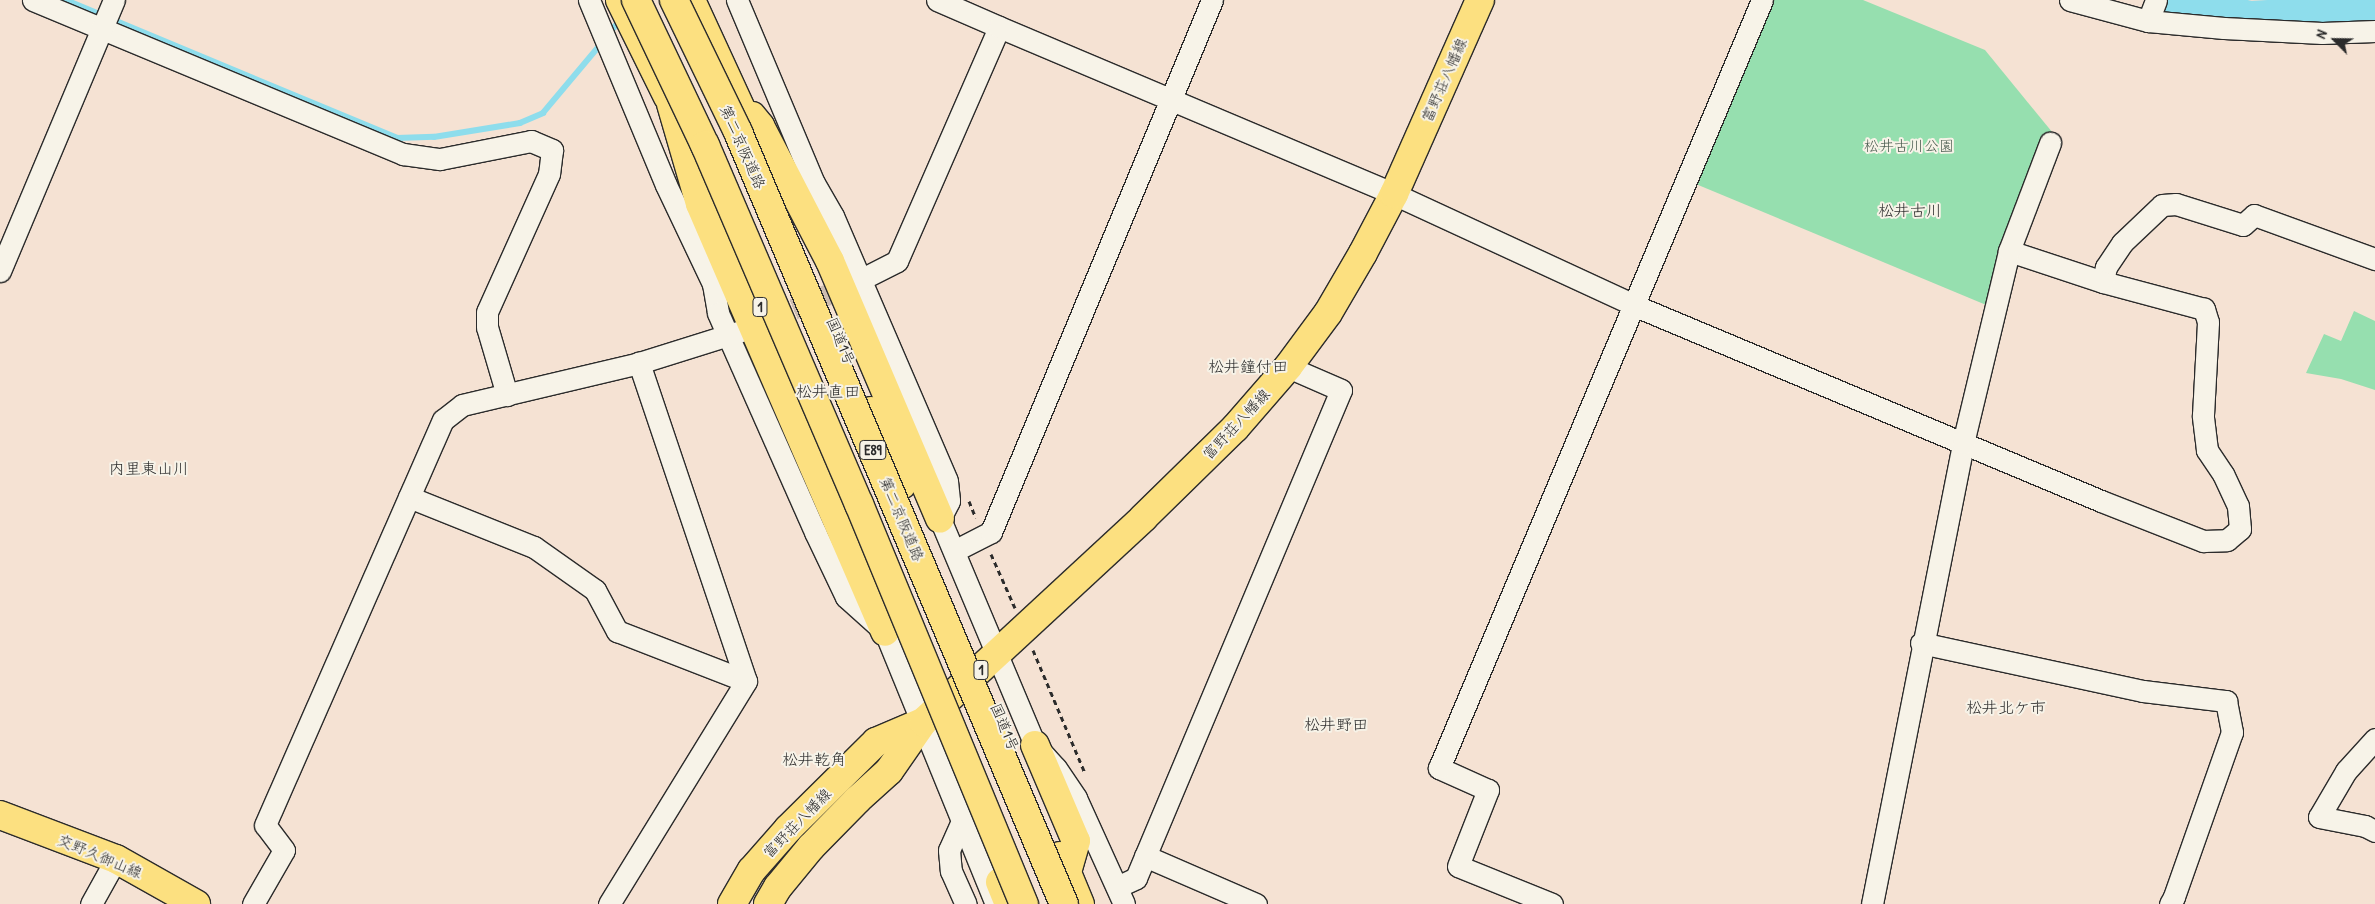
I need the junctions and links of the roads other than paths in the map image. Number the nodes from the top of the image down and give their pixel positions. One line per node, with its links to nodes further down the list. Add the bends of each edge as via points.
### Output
1 (32, 0): 17 (street)
2 (114, 0): 17 (street)
3 (589, 0): 30 (street, via 666,185 713,284 718,313)
4 (620, 0): 21 (main road, 1)
5 (636, 0): 60 (main road, E89, bridge, via 705,145)
6 (674, 0): 61 (main road, 第二京阪道路 / E89, bridge, via 738,132)
7 (691, 0): 19 (main road, 国道1号 / 1)
8 (737, 0): 27 (street, via 814,183 833,216)
9 (937, 0): 16 (street)
10 (1212, 0): 20 (street)
11 (1480, 0): 23 (main road, 富野荘八幡線)
12 (1762, 0): 29 (street)
13 (2070, 0): 15 (street)
14 (2156, 0): 15 (street)
15 (2148, 21): 18 (street, via 2322,33)
16 (999, 26): 20 (street); 27 (street, via 897,261)
17 (102, 29): 26 (street); 33 (street, via 404,154 440,159 531,141 552,150 549,174 487,312 487,328)
18 (2375, 31)
19 (737, 98): 36 (main road, via 760,126 830,261); 50 (main road, 国道1号 / 1)
20 (1170, 99): 23 (street); 37 (street, via 991,532)
21 (671, 104): 38 (main road, via 700,204); 52 (main road, 1, via 847,512)
22 (2050, 143): 24 (street)
23 (1394, 194): 29 (street); 32 (main road, 富野荘八幡線, via 1328,313)
24 (2009, 251): 28 (street); 34 (street)
25 (2375, 259): 28 (street, via 2254,215 2243,225 2176,204 2162,206 2122,243 2106,267)
26 (0, 271)
27 (854, 282): 36 (street, via 947,481 949,501)
28 (2102, 282): 34 (street, via 2204,309 2208,322 2203,415 2207,450 2238,506 2240,530 2227,540 2203,541 2152,523)
29 (1633, 304): 34 (street); 64 (street, via 1439,768 1488,790 1458,866)
30 (735, 333): 31 (street); 38 (street, via 846,597)
31 (640, 363): 33 (street); 41 (street)
32 (1288, 367): 40 (main road, 富野荘八幡線, via 1235,428 1165,497); 48 (street, via 1341,390)
33 (507, 395): 35 (street, via 462,405 443,420)
34 (1963, 443): 39 (street)
35 (409, 497): 41 (street, via 534,547 595,590 617,631); 55 (street, via 265,825 284,850)
36 (940, 519): 37 (street)
37 (954, 552): 40 (street)
38 (885, 632): 42 (street)
39 (1921, 643): 65 (street); 66 (street, via 2143,691 2226,701 2232,732)
40 (996, 654): 42 (main road, 富野荘八幡線); 44 (street)
41 (746, 682): 56 (street)
42 (923, 722): 46 (street); 57 (main road, 富野荘八幡線, via 876,742 788,829 752,870); 58 (main road, 富野荘八幡線, via 889,770 811,847)
43 (2375, 739): 47 (street, via 2346,771 2319,817)
44 (1034, 745): 50 (main road, via 1076,841); 51 (street, via 1056,768 1076,798)
45 (0, 816): 49 (main road, 交野久御山線)
46 (962, 821): 52 (street); 59 (street, via 949,850 951,871)
47 (2375, 831)
48 (1145, 856): 51 (street, via 1136,878); 63 (street)
49 (116, 859): 53 (street); 54 (main road, 交野久御山線)
50 (1064, 864): 62 (main road, 国道1号 / 1)
51 (1120, 896)
52 (1001, 897)
53 (91, 904)
54 (196, 904)
55 (252, 904)
56 (610, 904)
57 (732, 904)
58 (768, 904)
59 (966, 904)
60 (1024, 904)
61 (1064, 904)
62 (1080, 904)
63 (1256, 904)
64 (1552, 904)
65 (1872, 904)
66 (2170, 904)

